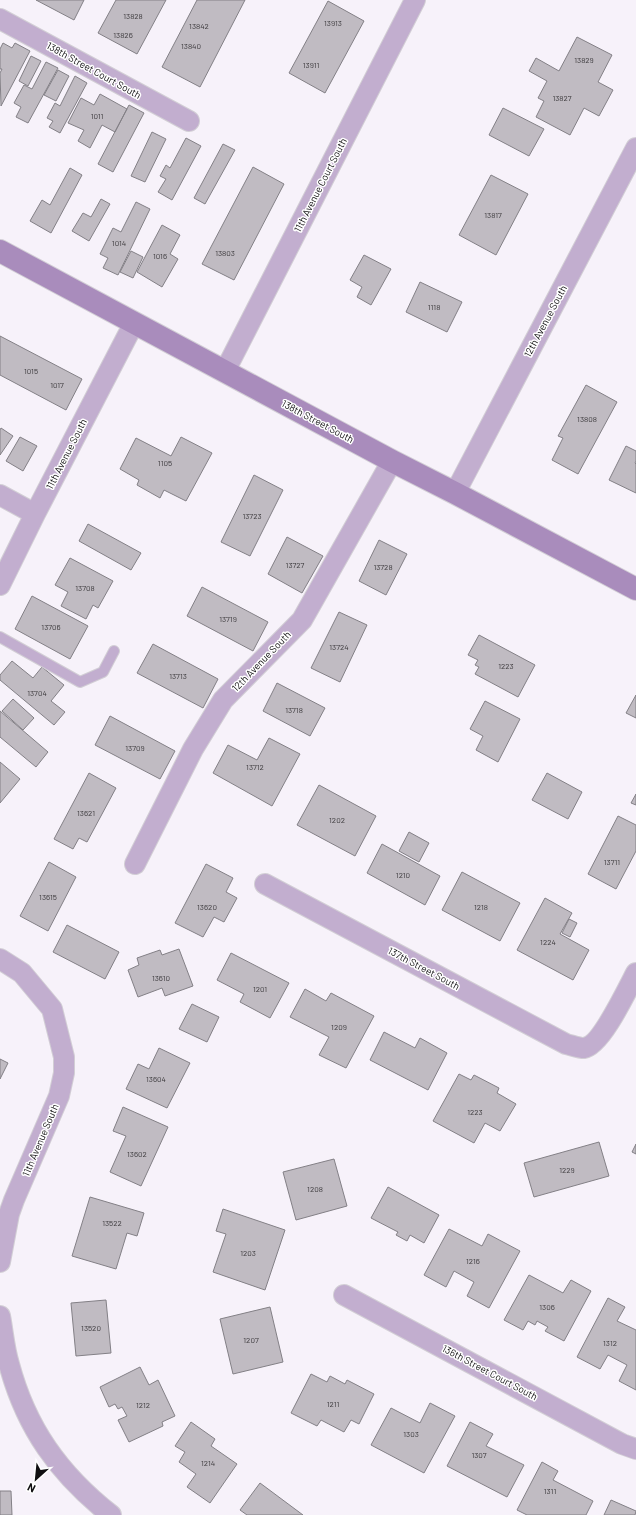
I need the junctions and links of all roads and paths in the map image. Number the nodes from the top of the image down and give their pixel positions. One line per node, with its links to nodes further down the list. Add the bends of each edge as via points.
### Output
1 (415, 0): 7 (street, 11th Avenue Court South)
2 (0, 19): 3 (street, 138th Street Court South)
3 (189, 121)
4 (636, 148): 9 (street, 12th Avenue South)
5 (0, 251): 6 (street, 138th Street South)
6 (134, 323): 7 (street, 138th Street South); 11 (street, 11th Avenue South)
7 (225, 371): 8 (street, 138th Street South)
8 (392, 461): 9 (street, 138th Street South); 16 (street, 12th Avenue South, via 302,620 223,700 193,749)
9 (455, 493): 13 (street, 138th Street South)
10 (0, 495): 11 (street)
11 (35, 514): 12 (street, 11th Avenue South)
12 (0, 585)
13 (636, 589)
14 (0, 637): 15 (lane, via 80,682 103,672)
15 (114, 651)
16 (136, 864)
17 (265, 884): 19 (street, 137th Street South, via 566,1044 584,1048 594,1044 614,1015)
18 (0, 959): 20 (street, 11th Avenue South, via 22,973 52,1009 64,1057 64,1073 59,1096 9,1214)
19 (636, 973)
20 (0, 1262)
21 (344, 1295): 24 (street, 136th Street Court South, via 622,1444)
22 (0, 1316): 23 (street)
23 (4, 1365): 25 (street, via 46,1448 88,1497)
24 (636, 1449)
25 (111, 1515)

